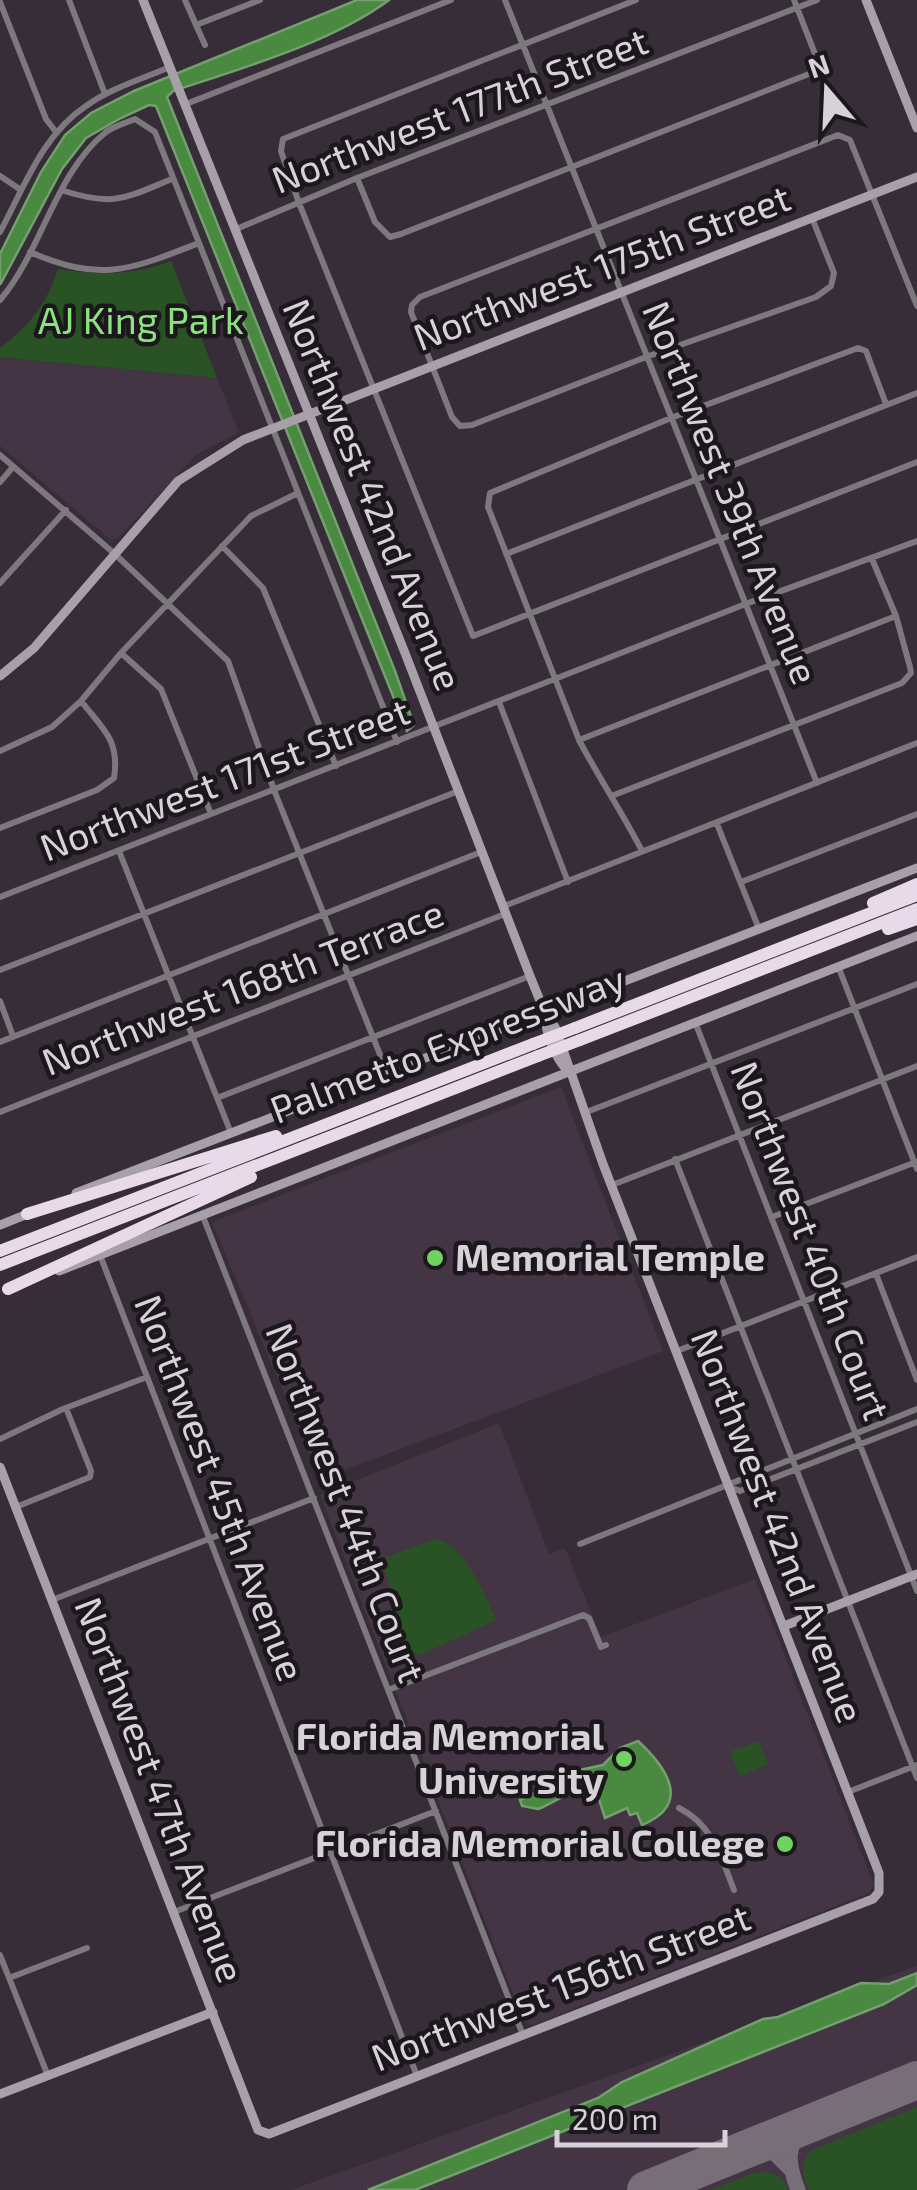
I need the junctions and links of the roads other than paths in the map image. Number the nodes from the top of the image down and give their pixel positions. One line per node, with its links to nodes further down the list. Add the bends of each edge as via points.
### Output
1 (69, 0): 16 (street)
2 (143, 0): 15 (street, Northwest 42nd Avenue)
3 (185, 0): 12 (street)
4 (260, 0): 12 (street)
5 (451, 0): 17 (street)
6 (505, 0): 13 (street, Northwest 39th Avenue)
7 (636, 0): 13 (street)
8 (817, 0): 11 (street, Northwest 177th Street)
9 (866, 0): 19 (street)
10 (0, 2): 21 (street)
11 (796, 4): 18 (street, Northwest 177th Street); 22 (street, via 818,59 814,72)
12 (196, 24): 14 (street)
13 (522, 44): 18 (street, Northwest 39th Avenue); 30 (street, via 283,139 280,150)
14 (205, 45)
15 (172, 70): 16 (street); 17 (street, Northwest 42nd Avenue)
16 (105, 94): 21 (street)
17 (184, 98): 32 (street, Northwest 42nd Avenue)
18 (547, 106): 22 (street, Northwest 39th Avenue); 26 (street, Northwest 177th Street)
19 (913, 106): 20 (street)
20 (917, 128)
21 (56, 132): 27 (street)
22 (572, 168): 26 (street, via 390,237 375,222); 33 (street, Northwest 39th Avenue)
23 (0, 176): 27 (street)
24 (917, 177): 29 (street, Northwest 175th Street)
25 (172, 178): 28 (street, via 116,201); 28 (street, via 155,132 135,119 108,130 74,167); 35 (street)
26 (358, 178): 30 (street, Northwest 177th Street)
27 (22, 190): 34 (street)
28 (64, 191): 36 (street)
29 (872, 194): 31 (street, Northwest 175th Street); 33 (street, via 846,136 838,134); 39 (street)
30 (299, 203): 32 (street, Northwest 177th Street); 42 (street)
31 (812, 218): 37 (street, Northwest 175th Street); 40 (street, via 834,273 831,286)
32 (234, 230): 45 (street, Northwest 42nd Avenue)
33 (596, 230): 37 (street, Northwest 39th Avenue); 41 (street, via 420,297 411,312)
34 (0, 232)
35 (199, 243): 36 (street, via 106,272); 47 (street)
36 (30, 252): 38 (street)
37 (620, 293): 40 (street, Northwest 39th Avenue); 41 (street, Northwest 175th Street)
38 (0, 300)
39 (917, 306)
40 (646, 357): 41 (street, via 472,426 452,417); 46 (street, Northwest 39th Avenue)
41 (432, 367): 42 (street, Northwest 175th Street)
42 (374, 390): 45 (street, Northwest 175th Street); 64 (street, via 473,636)
43 (917, 392): 44 (street)
44 (886, 404): 46 (street, via 866,351 858,348); 51 (street)
45 (309, 416): 47 (street, Northwest 175th Street); 73 (street, Northwest 42nd Avenue)
46 (671, 418): 51 (street, Northwest 39th Avenue); 58 (street, via 490,492 488,507)
47 (274, 429): 53 (street); 59 (street, Northwest 175th Street, via 206,460 178,481)
48 (0, 455): 50 (street)
49 (917, 462): 55 (street)
50 (14, 467): 52 (street); 54 (street)
51 (695, 477): 55 (street, Northwest 39th Avenue); 58 (street)
52 (0, 482)
53 (296, 494): 57 (street, via 261,509); 75 (street)
54 (66, 510): 59 (street); 61 (street)
55 (721, 540): 63 (street, Northwest 39th Avenue); 64 (street)
56 (917, 542): 60 (street, Northwest 171st Street)
57 (222, 546): 62 (street); 78 (street, via 262,588)
58 (506, 554): 64 (street)
59 (116, 555): 62 (street); 68 (street, Northwest 175th Street, via 34,648)
60 (872, 559): 63 (street, Northwest 171st Street); 65 (street)
61 (0, 583)
62 (168, 605): 66 (street); 80 (street, via 228,661)
63 (743, 605): 67 (street, Northwest 39th Avenue); 69 (street, Northwest 171st Street)
64 (532, 615): 69 (street)
65 (896, 616): 67 (street); 72 (street, via 911,674)
66 (122, 653): 70 (street); 83 (street, via 161,688)
67 (771, 666): 72 (street, Northwest 39th Avenue); 74 (street)
68 (0, 676)
69 (556, 681): 71 (street, Northwest 171st Street); 74 (street)
70 (81, 701): 77 (street, via 52,727); 86 (street, via 113,740 114,778)
71 (499, 702): 73 (street, Northwest 171st Street); 92 (street)
72 (794, 725): 79 (street, Northwest 39th Avenue); 82 (street)
73 (432, 728): 75 (street, Northwest 171st Street); 81 (street, Northwest 42nd Avenue)
74 (579, 740): 82 (street)
75 (396, 742): 78 (street, Northwest 171st Street)
76 (917, 743): 79 (street, Northwest 168th Terrace)
77 (0, 752)
78 (336, 766): 80 (street, Northwest 171st Street)
79 (817, 783): 85 (street, Northwest 168th Terrace)
80 (274, 790): 83 (street, Northwest 171st Street); 87 (street)
81 (456, 792): 87 (street); 90 (street, Northwest 42nd Avenue)
82 (614, 796): 88 (street)
83 (211, 814): 89 (street, Northwest 171st Street)
84 (917, 814): 93 (street)
85 (717, 824): 88 (street, Northwest 168th Terrace); 93 (street)
86 (0, 828)
87 (300, 851): 99 (street); 100 (street)
88 (642, 851): 92 (street, Northwest 168th Terrace)
89 (119, 852): 96 (street, Northwest 171st Street); 99 (street)
90 (481, 852): 98 (street, Northwest 42nd Avenue); 100 (street)
91 (917, 868): 102 (street)
92 (568, 882): 98 (street, Northwest 168th Terrace)
93 (741, 882): 102 (street)
94 (917, 884): 105 (highway)
95 (917, 894): 105 (highway, Palmetto Expressway)
96 (0, 897)
97 (917, 909): 104 (highway, Palmetto Expressway)
98 (504, 910): 109 (street, Northwest 42nd Avenue); 110 (street, Northwest 168th Terrace)
99 (146, 913): 107 (street); 108 (street)
100 (324, 913): 108 (street); 110 (street)
101 (917, 919): 104 (highway)
102 (759, 929): 114 (street)
103 (917, 936): 106 (street)
104 (837, 940): 116 (highway, Palmetto Expressway)
105 (794, 942): 116 (highway, Palmetto Expressway)
106 (838, 966): 113 (street); 115 (street)
107 (0, 970)
108 (169, 973): 117 (street); 118 (street)
109 (530, 976): 114 (street, Northwest 42nd Avenue); 119 (street)
110 (349, 977): 118 (street, Northwest 168th Terrace); 119 (street)
111 (917, 984): 113 (street)
112 (0, 1001): 117 (street)
113 (855, 1009): 122 (street); 126 (street)
114 (545, 1012): 124 (street, Northwest 42nd Avenue); 125 (street)
115 (695, 1022): 122 (street, Northwest 40th Court); 124 (street)
116 (577, 1034): 121 (highway, Palmetto Expressway, bridge)
117 (12, 1036): 120 (street)
118 (193, 1036): 127 (street); 128 (street, Northwest 168th Terrace)
119 (374, 1039): 125 (street); 127 (street)
120 (0, 1042)
121 (535, 1050): 130 (highway, Palmetto Expressway); 131 (highway, Palmetto Expressway)
122 (712, 1063): 129 (street); 133 (street, Northwest 40th Court)
123 (917, 1066): 126 (street)
124 (568, 1071): 129 (street, Northwest 42nd Avenue); 138 (street)
125 (388, 1074): 132 (street)
126 (882, 1080): 133 (street); 135 (street)
127 (218, 1098): 132 (street)
128 (0, 1112)
129 (584, 1113): 136 (street, Northwest 42nd Avenue)
130 (328, 1124): 137 (highway); 141 (highway, Palmetto Expressway)
131 (343, 1132): 144 (highway, Palmetto Expressway); 146 (highway)
132 (232, 1134): 137 (street)
133 (740, 1134): 134 (street); 139 (street, Northwest 40th Court)
134 (676, 1160): 136 (street); 148 (street)
135 (916, 1164): 139 (street)
136 (612, 1185): 149 (street, Northwest 42nd Avenue)
137 (27, 1214): 140 (street)
138 (202, 1214): 142 (street); 162 (street, Northwest 44th Court)
139 (772, 1216): 147 (street, Northwest 40th Court)
140 (0, 1225)
141 (0, 1252)
142 (100, 1256): 146 (street); 150 (street, Northwest 45th Avenue)
143 (917, 1258): 145 (street)
144 (0, 1265)
145 (876, 1274): 147 (street); 151 (street)
146 (4, 1290)
147 (804, 1301): 148 (street); 155 (street, Northwest 40th Court)
148 (741, 1326): 149 (street); 158 (street)
149 (676, 1351): 161 (street, Northwest 42nd Avenue)
150 (147, 1377): 152 (street); 164 (street, Northwest 45th Avenue)
151 (917, 1380)
152 (66, 1408): 156 (street); 163 (street, via 90,1477)
153 (917, 1408): 155 (street)
154 (917, 1422): 157 (street)
155 (855, 1432): 157 (street, Northwest 40th Court); 158 (street)
156 (0, 1439)
157 (860, 1444): 160 (street); 166 (street, Northwest 40th Court)
158 (792, 1458): 160 (street); 161 (street)
159 (0, 1467): 163 (street, Northwest 47th Avenue)
160 (796, 1469): 161 (street, via 740,1491); 169 (street)
161 (729, 1486): 165 (street); 170 (street, Northwest 42nd Avenue)
162 (314, 1498): 164 (street); 172 (street, Northwest 44th Court)
163 (16, 1508): 168 (street, Northwest 47th Avenue)
164 (210, 1538): 168 (street); 178 (street, Northwest 45th Avenue)
165 (580, 1544)
166 (914, 1575): 167 (street, Northwest 40th Court); 169 (street)
167 (917, 1591)
168 (52, 1600): 181 (street, Northwest 47th Avenue)
169 (847, 1601): 170 (street); 173 (street)
170 (784, 1626): 175 (street, Northwest 42nd Avenue)
171 (606, 1646): 172 (street, via 597,1643 583,1615)
172 (388, 1690): 177 (street, Northwest 44th Court)
173 (915, 1766): 174 (street); 175 (street)
174 (917, 1778)
175 (848, 1792): 180 (street, Northwest 42nd Avenue, via 880,1876)
176 (679, 1808): 179 (street, via 713,1838)
177 (436, 1811): 178 (street); 186 (street, Northwest 44th Court)
178 (330, 1852): 181 (street); 188 (street, Northwest 45th Avenue)
179 (734, 1890)
180 (879, 1892): 186 (street, Northwest 156th Street)
181 (174, 1912): 185 (street, Northwest 47th Avenue)
182 (88, 1948): 184 (street)
183 (0, 1955): 184 (street)
184 (9, 1978): 187 (street)
185 (214, 2012): 187 (street); 190 (street, Northwest 47th Avenue)
186 (523, 2036): 188 (street, Northwest 156th Street)
187 (48, 2076): 189 (street)
188 (417, 2076): 190 (street, Northwest 156th Street)
189 (0, 2094)
190 (263, 2134)

